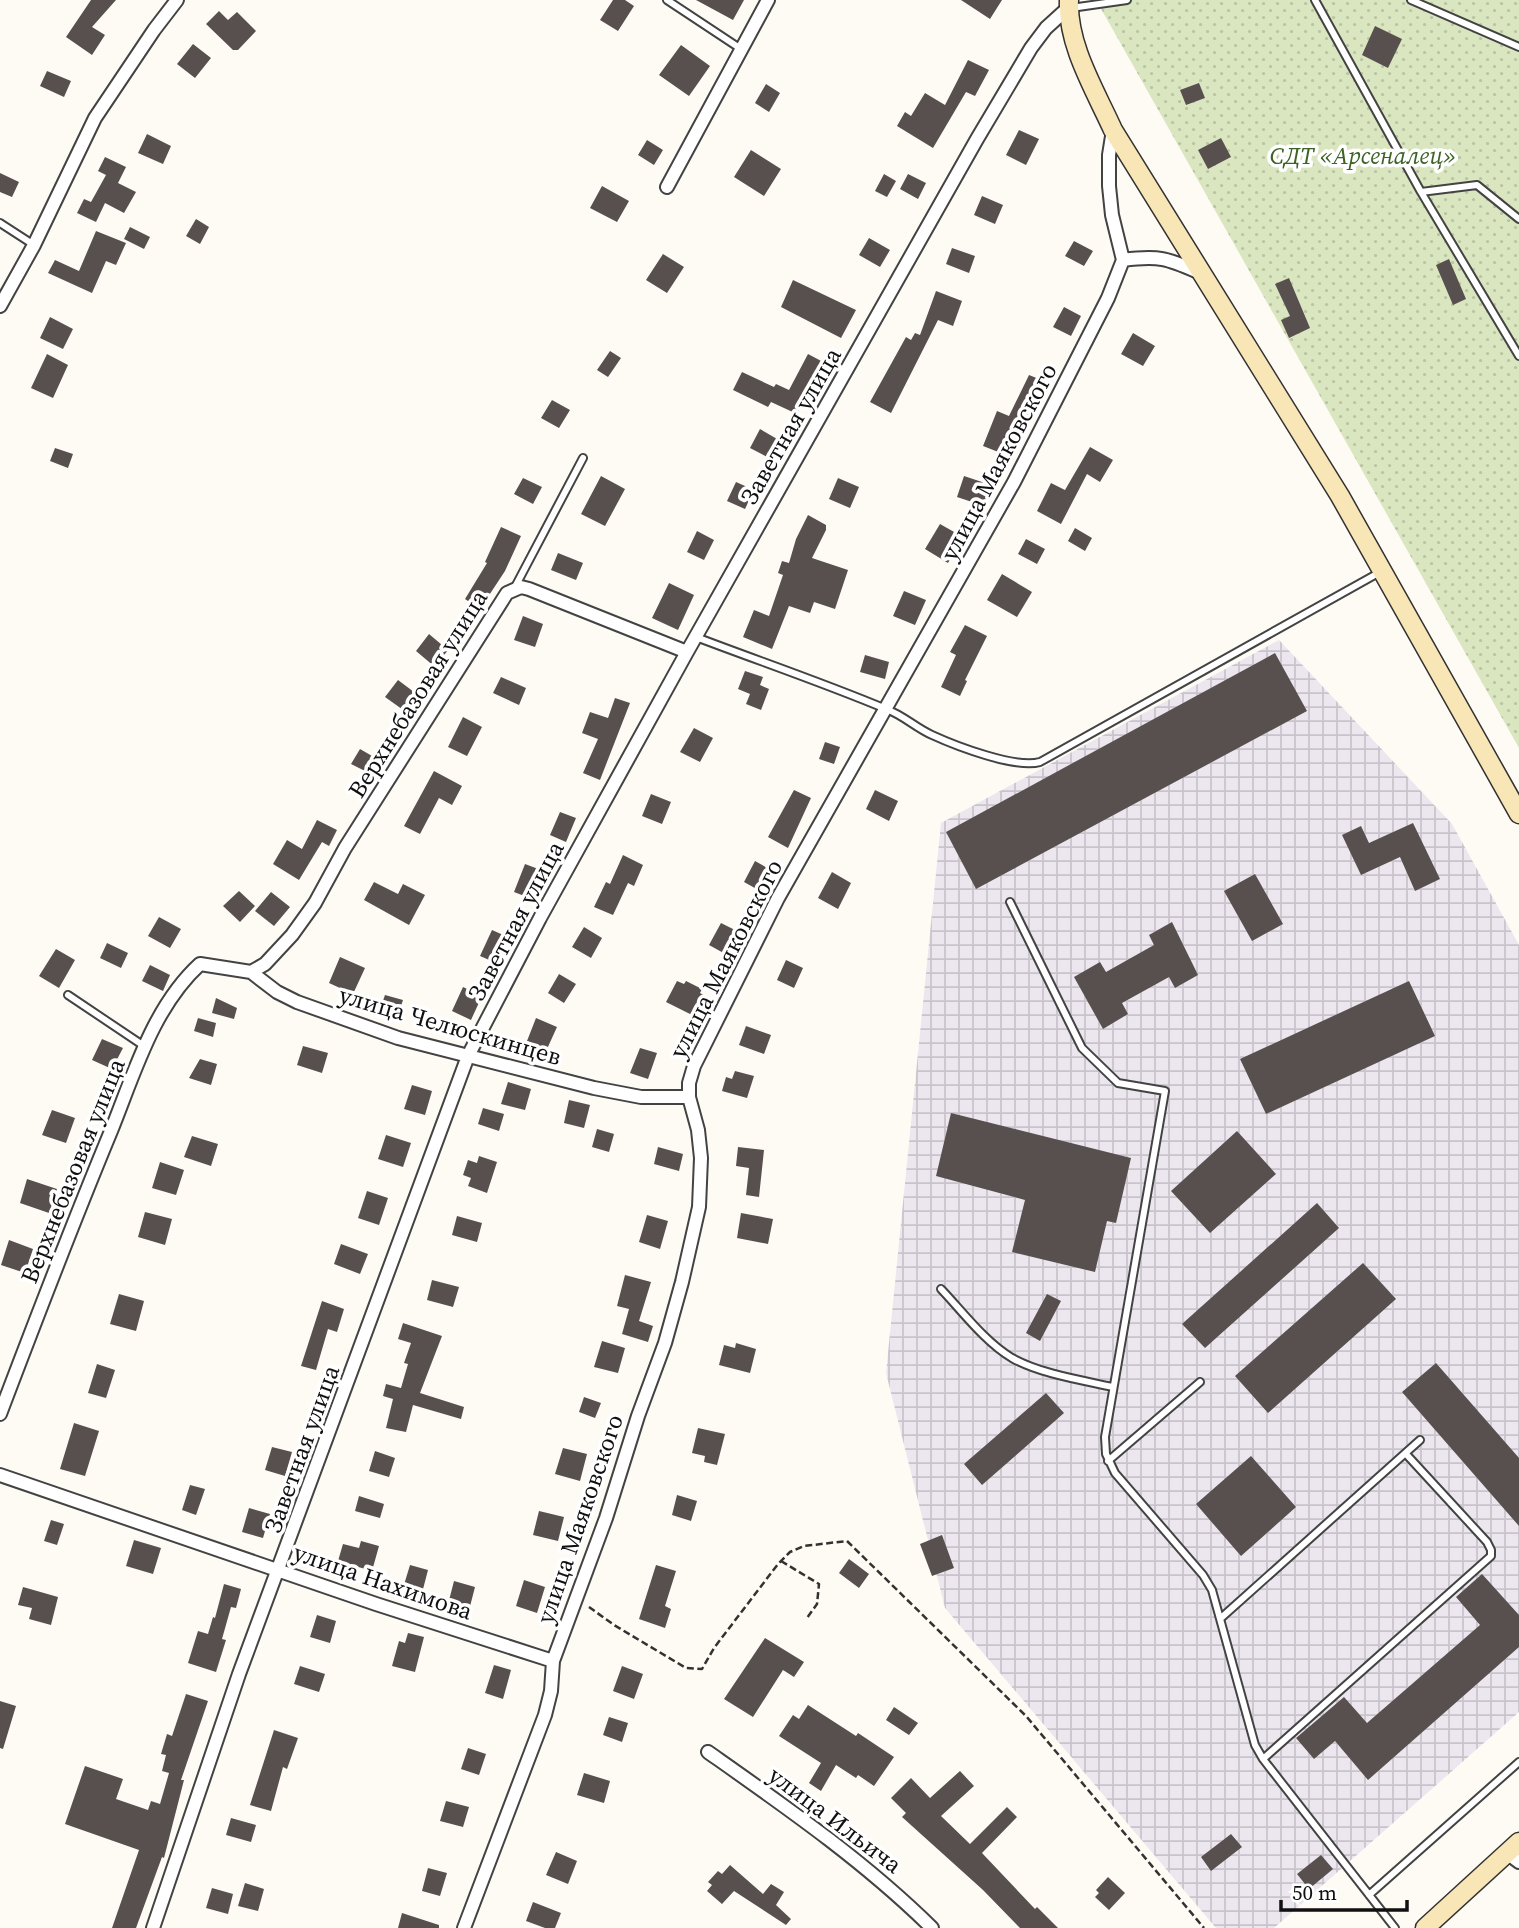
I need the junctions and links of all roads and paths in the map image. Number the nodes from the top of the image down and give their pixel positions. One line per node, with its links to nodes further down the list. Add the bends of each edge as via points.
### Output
1 (177, 0): 15 (street, via 95,118)
2 (667, 0): 9 (lane)
3 (768, 0): 9 (street)
4 (1128, 0): 7 (lane)
5 (1315, 0): 12 (lane)
6 (1411, 0): 8 (lane)
7 (1068, 4): 10 (street, via 1083,65); 23 (street, Заветная улица, via 1038,38 1004,94)
8 (1519, 47)
9 (743, 50): 11 (street)
10 (1113, 130): 16 (street, via 1109,186); 17 (street)
11 (667, 187)
12 (1421, 192): 13 (lane, via 1477,185); 19 (lane)
13 (1519, 219)
14 (0, 223): 15 (lane)
15 (34, 245): 18 (street)
16 (1123, 260): 17 (street, via 1164,258); 25 (street, улица Маяковского, via 1014,482)
17 (1204, 274): 21 (street)
18 (0, 306)
19 (1519, 356)
20 (583, 458): 22 (lane)
21 (1384, 570): 25 (lane, via 1040,762 1022,765 993,757 932,735); 26 (street)
22 (514, 589): 24 (street, Верхнебазовая улица, via 529,589); 29 (street, Верхнебазовая улица, via 491,615 315,903 292,935)
23 (696, 637): 24 (street, Заветная улица); 25 (lane)
24 (687, 652): 32 (street, Заветная улица)
25 (885, 708): 33 (street, улица Маяковского, via 772,910 694,1066)
26 (1519, 814)
27 (1010, 902): 36 (lane, via 1082,1048 1118,1083 1166,1091)
28 (209, 964): 29 (street, улица Челюскинцев); 31 (street, Верхнебазовая улица, via 200,964 190,974 156,1022)
29 (251, 972): 32 (street, улица Челюскинцев, via 277,992 325,1013)
30 (68, 995): 31 (lane)
31 (145, 1047): 37 (street, Верхнебазовая улица)
32 (468, 1056): 33 (street, улица Челюскинцев, via 641,1097); 43 (street, Заветная улица)
33 (689, 1097): 44 (street, улица Маяковского, via 701,1158 699,1207 688,1257 665,1343)
34 (940, 1289): 36 (lane, via 1012,1358 1061,1376)
35 (1200, 1382): 40 (lane)
36 (1113, 1387): 40 (lane, via 1105,1437)
37 (0, 1413)
38 (1420, 1440): 39 (lane)
39 (1406, 1454): 46 (lane); 49 (lane, via 1487,1542 1491,1556)
40 (1108, 1461): 46 (lane, via 1203,1575)
41 (0, 1475): 43 (street, улица Нахимова)
42 (781, 1561): 44 (path, via 702,1669 686,1668); 45 (path, via 819,1584 817,1604); 56 (path, via 804,1546 847,1541 1026,1716)
43 (279, 1569): 47 (street, улица Нахимова); 53 (street, Заветная улица)
44 (575, 1597): 47 (street, улица Маяковского)
45 (807, 1618)
46 (1221, 1618): 49 (lane, via 1255,1745)
47 (553, 1661): 54 (street, улица Маяковского, via 545,1715)
48 (708, 1752): 55 (street, улица Ильича, via 877,1876)
49 (1263, 1759): 52 (lane)
50 (1519, 1762): 52 (lane)
51 (1515, 1852): 58 (street)
52 (1369, 1895): 57 (lane)
53 (153, 1928)
54 (464, 1928)
55 (932, 1928)
56 (1204, 1928)
57 (1395, 1928)
58 (1425, 1928)

